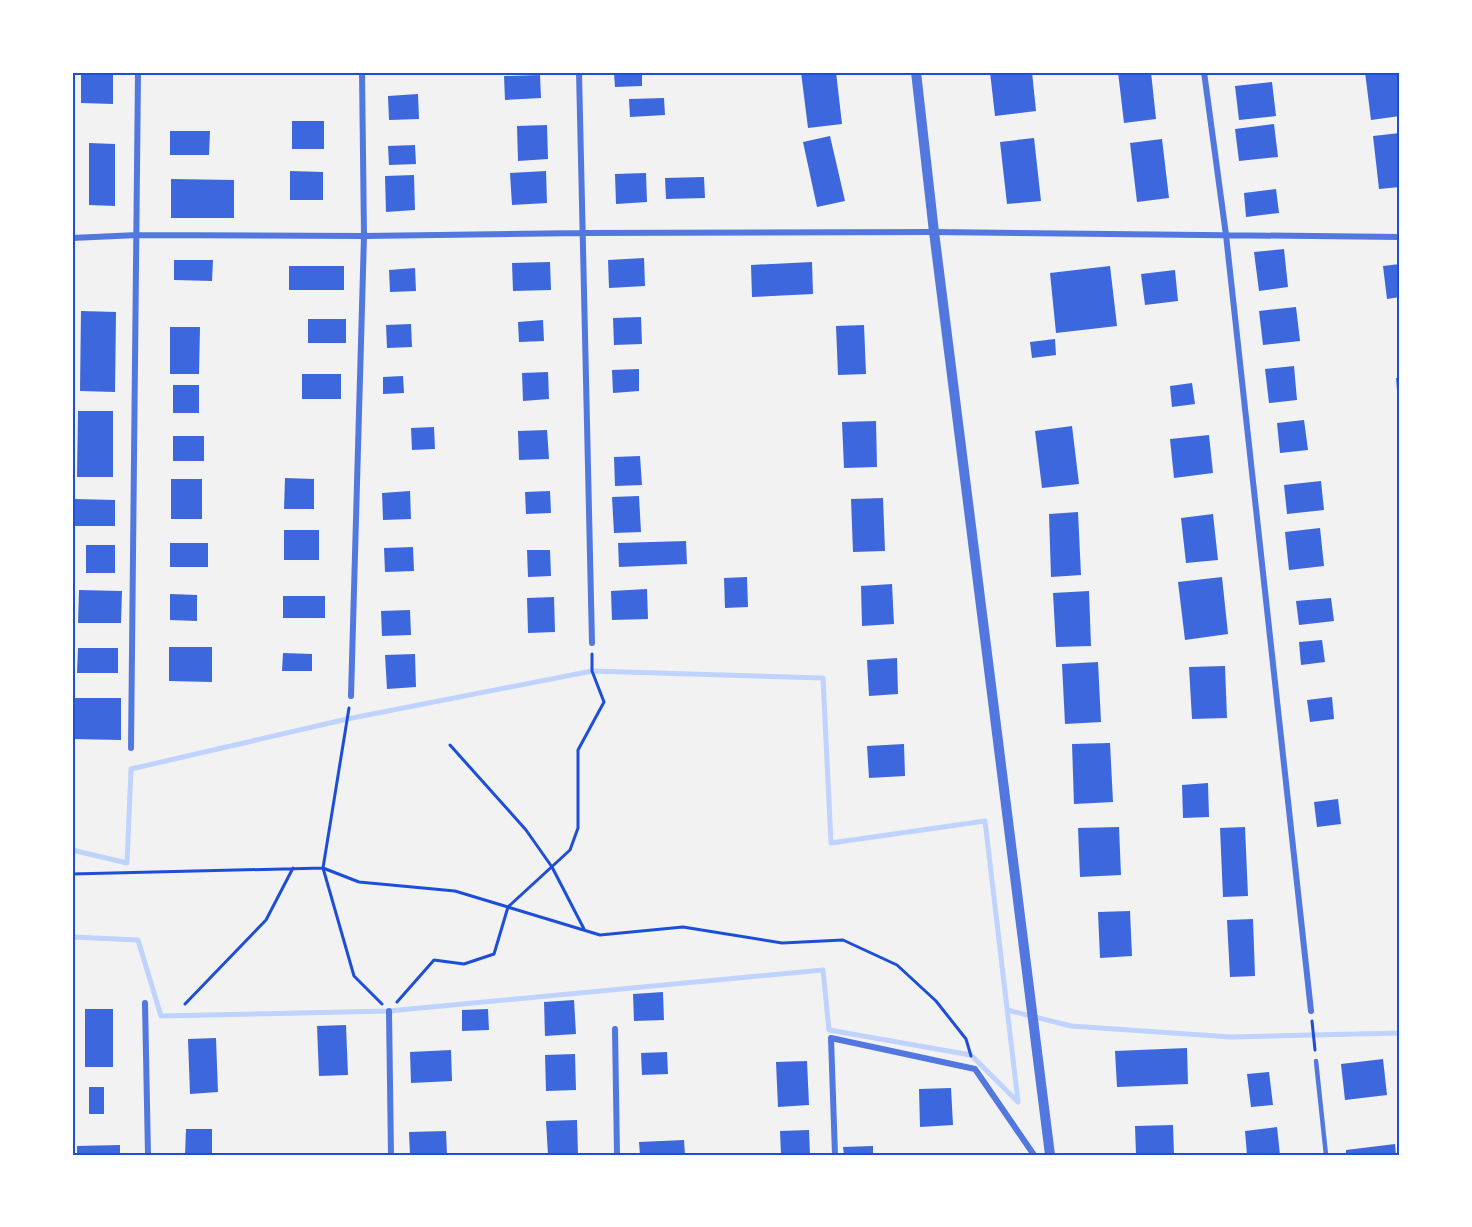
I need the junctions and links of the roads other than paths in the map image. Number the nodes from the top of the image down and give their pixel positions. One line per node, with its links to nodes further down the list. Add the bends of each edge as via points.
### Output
1 (138, 72): 8 (street)
2 (362, 72): 9 (street)
3 (579, 72): 6 (street)
4 (916, 72): 7 (street)
5 (1204, 72): 10 (street)
6 (583, 232): 7 (street); 9 (street); 13 (street)
7 (934, 232): 10 (street); 26 (street)
8 (138, 236): 9 (street); 12 (street); 15 (street)
9 (364, 236): 14 (street)
10 (1226, 236): 11 (street); 18 (street)
11 (1400, 237)
12 (72, 238)
13 (592, 643)
14 (351, 696)
15 (130, 748)
16 (145, 1003): 21 (street)
17 (389, 1011): 22 (street)
18 (1311, 1011)
19 (615, 1029): 23 (street)
20 (1316, 1061): 27 (lane)
21 (148, 1155)
22 (390, 1155)
23 (617, 1155)
24 (835, 1155): 25 (street, via 831,1038 975,1069)
25 (1034, 1155)
26 (1050, 1155)
27 (1326, 1155)

